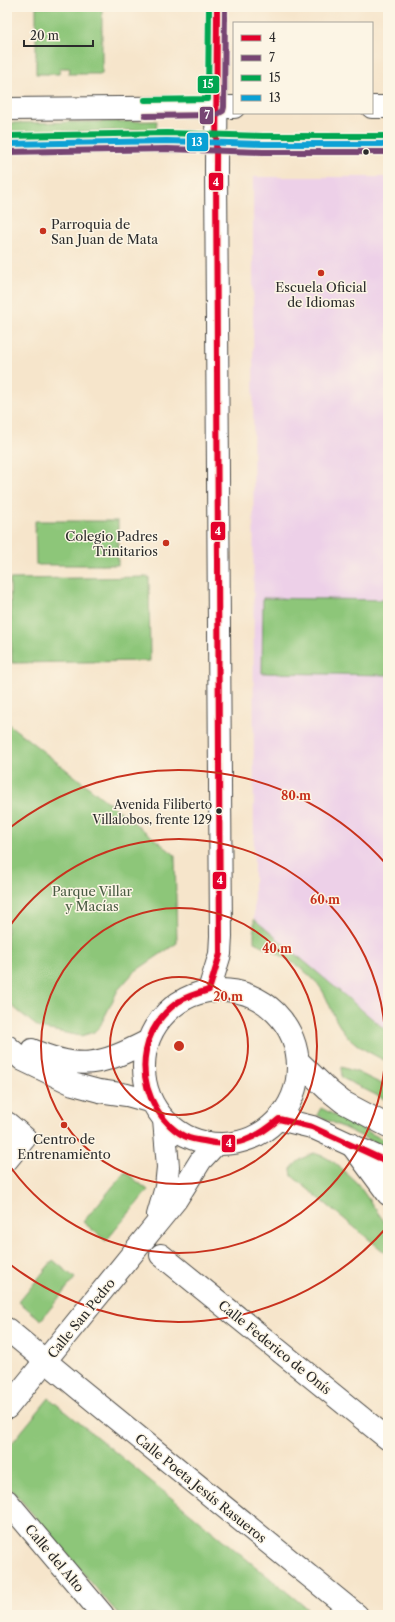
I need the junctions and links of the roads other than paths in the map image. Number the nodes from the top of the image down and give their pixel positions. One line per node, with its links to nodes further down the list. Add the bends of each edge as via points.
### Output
1 (217, 7): 2 (main road)
2 (225, 107): 5 (main road); 6 (main road)
3 (373, 108): 4 (main road)
4 (388, 108)
5 (7, 109)
6 (216, 143): 7 (main road, via 167,141); 8 (main road); 9 (main road, via 221,936 220,954)
7 (7, 144)
8 (388, 144)
9 (209, 990): 11 (main road, via 178,1002 158,1022); 13 (main road, via 239,992 262,1001 277,1012 296,1044)
10 (7, 1039): 11 (main road, via 59,1060 80,1063 98,1062)
11 (148, 1041): 14 (main road, via 144,1061 145,1083)
12 (7, 1046): 14 (main road, via 23,1060 73,1084)
13 (299, 1062): 15 (main road, via 296,1089); 18 (main road, via 343,1102)
14 (152, 1102): 16 (main road)
15 (280, 1119): 19 (main road, via 255,1138 234,1144); 20 (main road, via 312,1127)
16 (164, 1120): 19 (main road, via 189,1138); 24 (main road, Calle San Pedro, via 168,1167 166,1187)
17 (7, 1123): 21 (main road, via 25,1138)
18 (388, 1126)
19 (216, 1144): 24 (main road, Calle San Pedro, via 201,1160 176,1200)
20 (352, 1144): 22 (main road); 23 (main road)
21 (7, 1160)
22 (388, 1162)
23 (388, 1194)
24 (154, 1228): 27 (main road, Calle San Pedro)
25 (161, 1255): 29 (main road, Calle Federico de Onís)
26 (7, 1329): 27 (main road, Calle Poeta Jesús Rasueros)
27 (45, 1361): 28 (main road, Calle San Pedro); 32 (main road, Calle Poeta Jesús Rasueros)
28 (7, 1408)
29 (388, 1439)
30 (7, 1501): 31 (main road, Calle del Alto)
31 (104, 1615)
32 (357, 1615)

